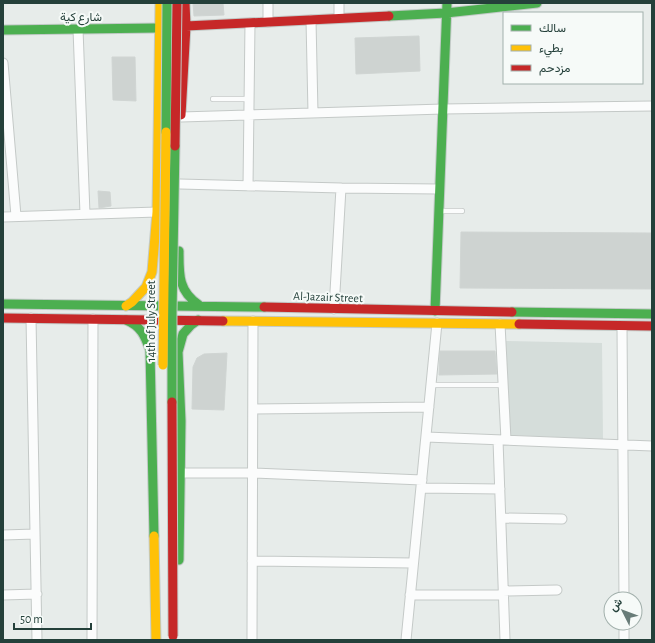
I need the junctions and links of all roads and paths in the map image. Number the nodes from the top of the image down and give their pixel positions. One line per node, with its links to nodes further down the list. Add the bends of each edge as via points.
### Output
1 (160, 3): 15 (main road)
2 (167, 3): 80 (main road, 14th of July Street, bridge, via 163,313)
3 (177, 3): 80 (main road, 14th of July Street, bridge, via 172,313)
4 (185, 3): 14 (main road)
5 (268, 3): 12 (street)
6 (339, 3): 10 (street)
7 (447, 3): 9 (main road)
8 (537, 3): 9 (main road)
9 (446, 13): 10 (main road); 22 (main road)
10 (339, 18): 11 (main road)
11 (311, 20): 12 (main road); 23 (street)
12 (268, 22): 13 (main road)
13 (250, 23): 14 (main road); 20 (street)
14 (186, 26): 25 (main road)
15 (158, 28): 16 (main road, شارع كية); 32 (main road)
16 (78, 29): 17 (main road, شارع كية); 33 (street)
17 (3, 30)
18 (3, 63): 34 (street)
19 (213, 99): 20 (lane)
20 (250, 99): 24 (street)
21 (652, 106): 22 (street)
22 (442, 109): 23 (street); 29 (main road)
23 (313, 113): 24 (street)
24 (250, 115): 25 (street); 27 (street)
25 (181, 117): 26 (main road)
26 (180, 184): 27 (street); 37 (main road)
27 (248, 186): 28 (street)
28 (341, 188): 29 (street); 41 (street)
29 (439, 189): 30 (main road)
30 (438, 211): 31 (lane); 42 (main road)
31 (462, 211)
32 (157, 212): 33 (street); 36 (main road)
33 (85, 214): 34 (street)
34 (16, 216): 35 (street)
35 (3, 217)
36 (152, 272): 37 (main road, via 154,281 162,288 173,285); 40 (main road, via 146,287)
37 (179, 272): 39 (main road, via 186,295)
38 (3, 304): 40 (main road, Al-Jazair Street)
39 (199, 305): 40 (main road, Al-Jazair Street); 41 (main road, Al-Jazair Street)
40 (126, 306)
41 (334, 309): 42 (main road, Al-Jazair Street)
42 (434, 311): 43 (main road, Al-Jazair Street)
43 (652, 314)
44 (3, 318): 45 (main road, Al-Jazair Street)
45 (31, 318): 46 (main road, Al-Jazair Street); 70 (street)
46 (93, 319): 47 (main road, Al-Jazair Street); 82 (street)
47 (126, 320): 48 (main road, Al-Jazair Street); 55 (main road, via 138,325 143,331)
48 (198, 320): 49 (main road, Al-Jazair Street); 54 (main road, via 184,332)
49 (253, 321): 50 (main road, Al-Jazair Street); 59 (street)
50 (437, 323): 51 (main road, Al-Jazair Street); 56 (street)
51 (500, 324): 52 (main road, Al-Jazair Street); 57 (street)
52 (622, 326): 53 (main road, Al-Jazair Street); 62 (street)
53 (652, 326)
54 (178, 352): 55 (main road, via 174,345 166,340 155,346); 64 (main road)
55 (150, 357): 83 (main road)
56 (431, 384): 57 (lane); 58 (street)
57 (503, 385): 61 (street)
58 (428, 407): 59 (street); 60 (street)
59 (252, 409): 65 (street)
60 (426, 437): 61 (street); 66 (street)
61 (502, 440): 62 (street); 67 (street)
62 (623, 446): 63 (street); 75 (street)
63 (652, 446)
64 (180, 472): 65 (street); 80 (main road)
65 (252, 473): 66 (street); 72 (street)
66 (421, 484): 67 (street); 73 (street)
67 (500, 489): 68 (street)
68 (501, 518): 69 (street); 76 (street)
69 (562, 519)
70 (35, 534): 71 (street); 77 (street)
71 (3, 535)
72 (252, 561): 73 (street); 84 (street)
73 (414, 563): 79 (street)
74 (557, 590): 76 (street)
75 (624, 591)
76 (503, 593): 79 (street); 86 (street)
77 (37, 594): 78 (street); 81 (street)
78 (3, 595)
79 (410, 595): 85 (street)
80 (171, 638)
81 (37, 640)
82 (92, 640)
83 (156, 640)
84 (252, 640)
85 (406, 640)
86 (505, 640)

